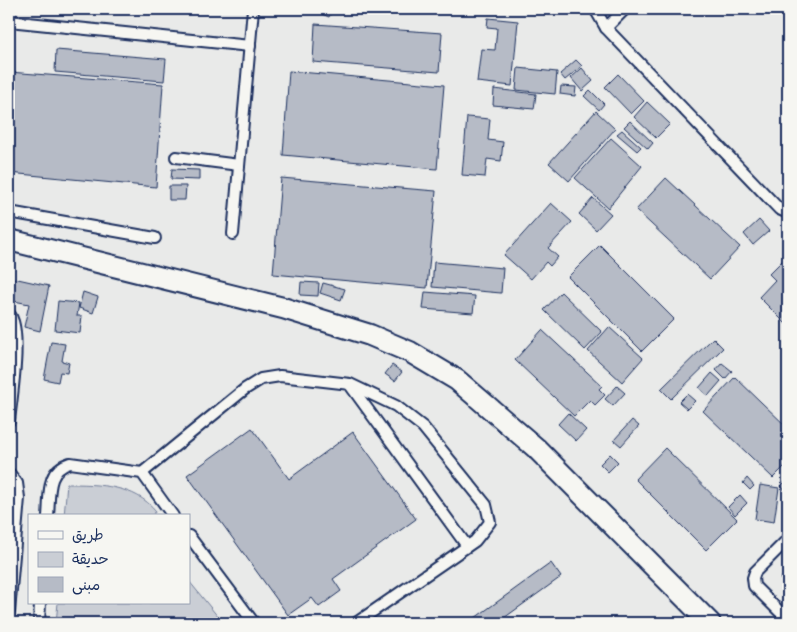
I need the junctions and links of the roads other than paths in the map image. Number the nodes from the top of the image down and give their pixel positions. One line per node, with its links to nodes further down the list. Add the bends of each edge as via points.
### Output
1 (253, 9): 6 (lane)
2 (595, 9): 5 (lane)
3 (625, 9): 5 (lane)
4 (9, 21): 6 (lane)
5 (606, 28): 10 (lane, via 779,209)
6 (250, 46): 8 (lane)
7 (176, 157): 8 (lane)
8 (239, 165): 11 (lane)
9 (9, 212): 12 (lane)
10 (788, 213)
11 (233, 234)
12 (155, 238)
13 (9, 240): 30 (street, via 283,308 370,335 410,352 456,380 536,448)
14 (9, 314): 16 (lane, via 13,318 16,336)
15 (350, 384): 18 (lane, via 280,376 261,379); 23 (lane); 23 (lane, via 396,406 423,427 486,506 490,522 482,534)
16 (9, 421)
17 (9, 473): 25 (lane, via 17,483 19,498)
18 (142, 474): 19 (lane, via 81,463 61,465 51,478); 20 (lane)
19 (48, 514)
20 (172, 514)
21 (190, 537): 28 (lane)
22 (788, 539): 26 (lane, via 755,572 753,578 754,586)
23 (467, 546): 29 (lane)
24 (40, 604): 27 (lane)
25 (9, 612)
26 (788, 619)
27 (39, 623)
28 (254, 623)
29 (356, 623)
30 (710, 623)

